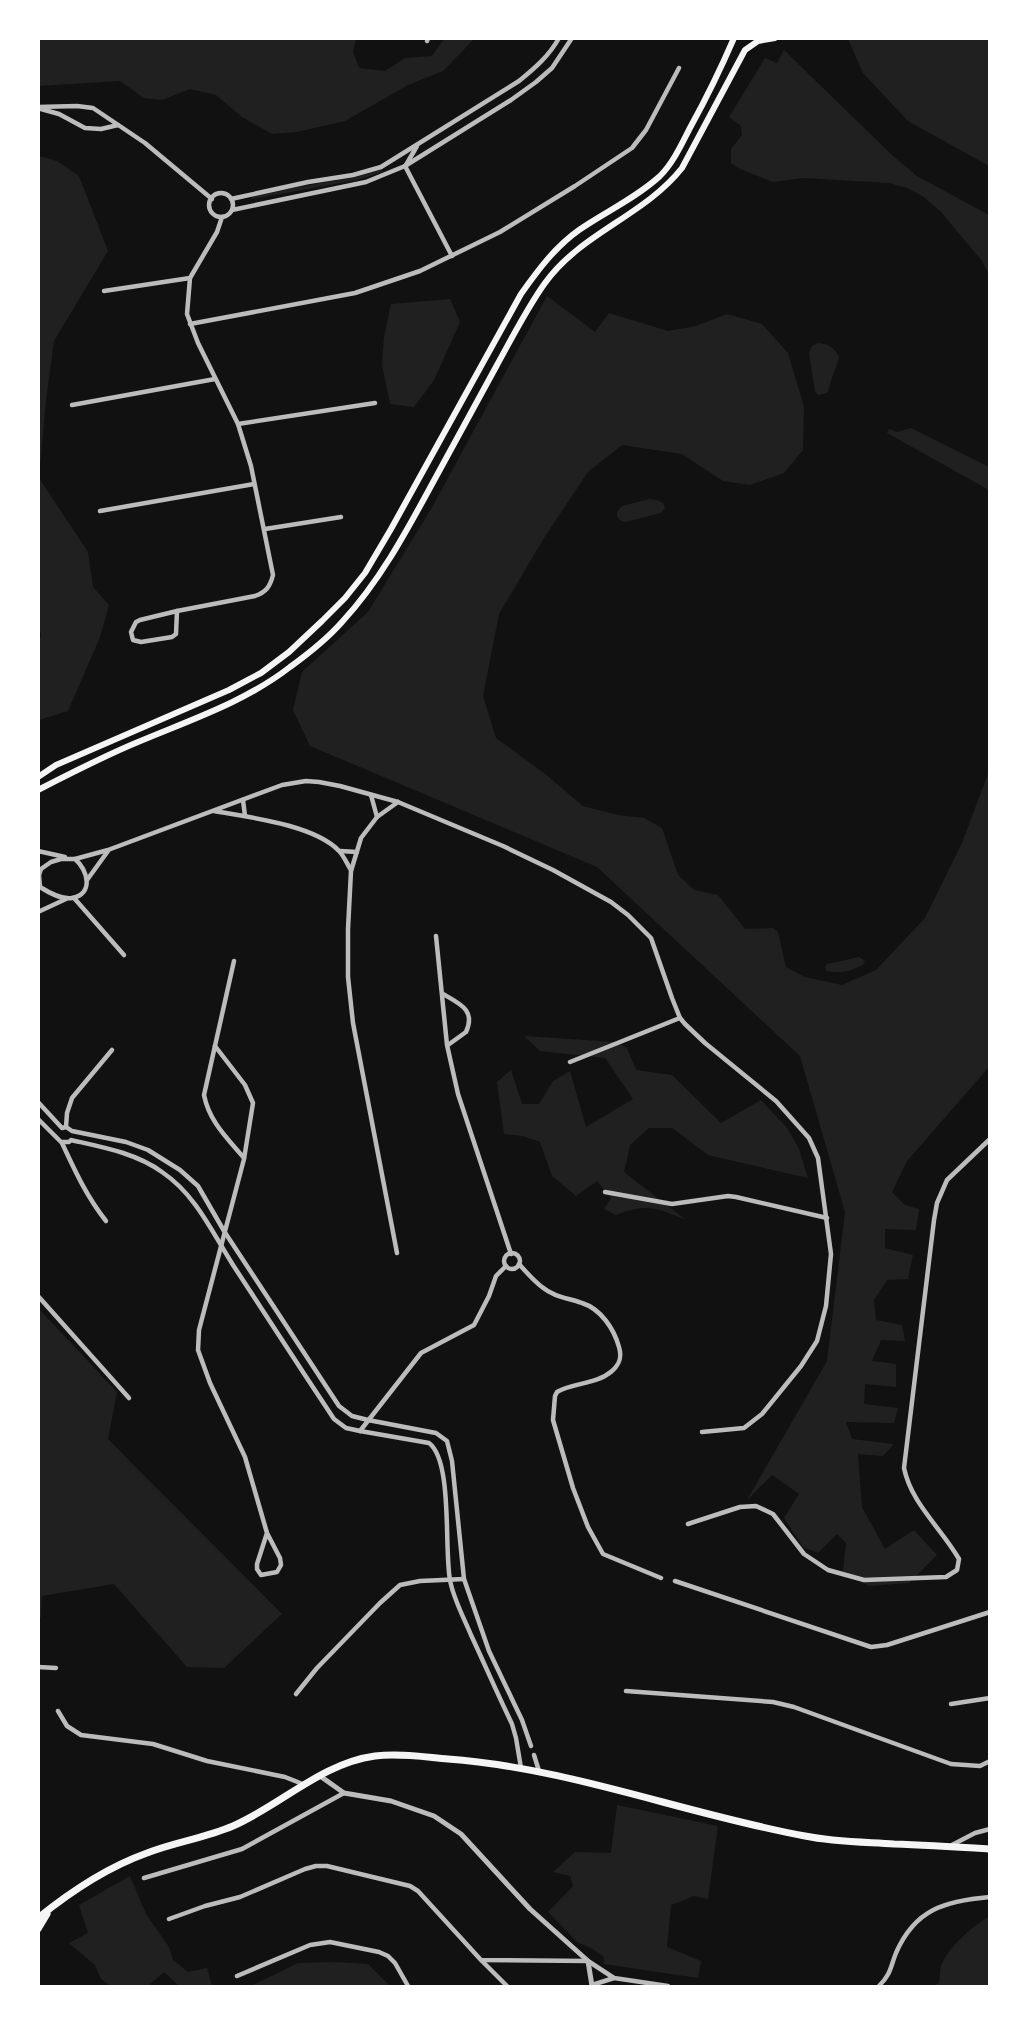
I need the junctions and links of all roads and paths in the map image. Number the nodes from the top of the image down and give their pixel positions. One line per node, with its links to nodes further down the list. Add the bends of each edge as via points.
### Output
1 (559, 38): 13 (street, via 539,65 519,81)
2 (572, 38): 15 (street, via 552,68 536,82)
3 (734, 38): 33 (main road, via 670,165 633,196 577,231 521,294 391,529 345,598 261,673)
4 (775, 38): 5 (main road)
5 (754, 40): 34 (main road, via 737,62 671,182 572,252 544,285 402,538 340,624 288,669 229,704)
6 (679, 68): 20 (street, via 632,148 500,232)
7 (38, 108): 8 (street); 10 (street)
8 (73, 108): 9 (street, via 93,108); 10 (street)
9 (105, 117): 11 (street); 12 (street)
10 (72, 121): 12 (street)
11 (119, 124): 12 (street); 16 (street)
12 (101, 129)
13 (418, 144): 14 (street); 15 (street)
14 (381, 166): 15 (street); 17 (street)
15 (405, 166): 18 (street, via 366,182); 20 (street)
16 (212, 199): 17 (street, via 221,194); 19 (street, via 211,209)
17 (231, 199): 18 (street)
18 (232, 210): 19 (street)
19 (222, 217): 21 (street)
20 (452, 256): 23 (street, via 355,293)
21 (190, 278): 22 (street); 23 (street)
22 (104, 291)
23 (190, 324): 24 (street)
24 (216, 379): 26 (street); 27 (street)
25 (375, 403): 27 (street)
26 (72, 405)
27 (239, 424): 28 (street)
28 (254, 484): 29 (street); 31 (street)
29 (100, 511)
30 (341, 517): 31 (street)
31 (265, 529): 32 (street, via 273,575 265,592)
32 (177, 611): 32 (street, via 140,620 131,632 133,640 172,637)
33 (38, 777)
34 (38, 790)
35 (370, 794): 36 (street, via 306,781); 37 (street); 40 (street)
36 (243, 800): 38 (street); 39 (street)
37 (398, 802): 40 (street); 56 (street, via 553,870 628,915 652,938)
38 (214, 811): 39 (street); 41 (street)
39 (246, 816): 43 (street, via 301,830)
40 (377, 817): 44 (street)
41 (108, 850): 45 (street); 48 (street)
42 (38, 851): 45 (street)
43 (339, 851): 44 (street); 47 (street)
44 (356, 852): 47 (street)
45 (72, 859): 46 (street, via 51,862); 48 (street, via 82,865)
46 (39, 871): 49 (street)
47 (351, 871): 74 (street, via 348,965 353,1023)
48 (87, 880): 50 (street, via 82,892)
49 (39, 889): 50 (street)
50 (71, 898): 51 (street); 53 (street)
51 (38, 912)
52 (436, 936): 55 (street)
53 (124, 955)
54 (233, 961): 58 (street)
55 (443, 994): 57 (street); 57 (street, via 463,1005 469,1018 466,1032)
56 (680, 1017): 60 (street); 70 (street, via 776,1101 809,1138 818,1158)
57 (447, 1045): 75 (street, via 458,1094)
58 (215, 1046): 68 (street, via 253,1103); 68 (street, via 204,1095 206,1108)
59 (112, 1050): 63 (street, via 72,1098)
60 (570, 1062)
61 (38, 1102): 63 (street)
62 (38, 1119): 65 (street)
63 (64, 1127): 64 (street); 65 (street, via 57,1133)
64 (72, 1131): 67 (street); 72 (street, via 126,1142 180,1170 198,1186)
65 (59, 1139): 67 (street); 71 (street)
66 (989, 1139): 85 (street, via 947,1180 937,1203 904,1468 916,1498 959,1559 957,1570 946,1577 864,1580 828,1570 804,1554 774,1514 756,1506)
67 (71, 1140): 73 (street, via 118,1151 161,1171 200,1209)
68 (244, 1159): 72 (street)
69 (605, 1192): 70 (street, via 672,1204 728,1196)
70 (827, 1218): 84 (street, via 830,1275 817,1341 762,1415 744,1428)
71 (106, 1222)
72 (224, 1231): 73 (street); 76 (street)
73 (220, 1245): 79 (street); 86 (street, via 198,1350 245,1457)
74 (397, 1253)
75 (510, 1254): 77 (street, via 518,1256); 78 (street)
76 (244, 1261): 79 (street); 82 (street, via 339,1406)
77 (519, 1264): 78 (street, via 513,1269); 87 (street, via 558,1297 596,1310 612,1331 621,1355 619,1364 597,1380 557,1392 553,1420 573,1488 603,1555)
78 (506, 1266): 82 (street, via 496,1276 474,1325 421,1353)
79 (235, 1268): 83 (street, via 334,1419)
80 (38, 1296): 81 (street)
81 (129, 1398)
82 (368, 1420): 83 (street); 88 (street, via 436,1433 447,1441)
83 (360, 1431): 89 (street, via 429,1443 435,1448 444,1491)
84 (702, 1432)
85 (688, 1524)
86 (267, 1533): 86 (street, via 281,1565 277,1572 261,1575 257,1564)
87 (661, 1578)
88 (464, 1579): 89 (street); 99 (street, via 489,1651)
89 (450, 1580): 95 (street, via 400,1585); 102 (street, via 512,1724)
90 (675, 1580): 91 (street, via 871,1647)
91 (989, 1612)
92 (38, 1667): 93 (street)
93 (56, 1668)
94 (626, 1691): 101 (street, via 774,1702 951,1764 981,1766)
95 (296, 1694)
96 (989, 1698): 97 (street)
97 (951, 1704)
98 (58, 1711): 105 (street, via 67,1726 81,1735 153,1744)
99 (531, 1746)
100 (534, 1755): 103 (street)
101 (989, 1761)
102 (521, 1768): 103 (main road); 104 (main road, via 374,1756)
103 (539, 1772): 108 (main road, via 804,1836)
104 (320, 1776): 105 (main road); 106 (street)
105 (306, 1785): 112 (main road, via 234,1825 147,1852)
106 (344, 1793): 110 (street, via 242,1849); 117 (street, via 391,1801 434,1816 461,1834 530,1909)
107 (989, 1829): 108 (street)
108 (948, 1847): 109 (main road)
109 (989, 1849)
110 (144, 1878)
111 (989, 1897): 124 (street, via 964,1899 924,1914 911,1926 889,1977)
112 (50, 1908): 113 (main road); 115 (main road)
113 (38, 1918)
114 (169, 1919): 116 (street, via 305,1869 327,1866 410,1886)
115 (38, 1929)
116 (481, 1960): 117 (street); 121 (street)
117 (589, 1961): 119 (street); 122 (street)
118 (237, 1976): 120 (street, via 310,1945 330,1942 388,1956)
119 (614, 1978): 122 (street); 123 (street)
120 (408, 1986)
121 (507, 1986)
122 (592, 1986)
123 (668, 1986)
124 (879, 1986)

